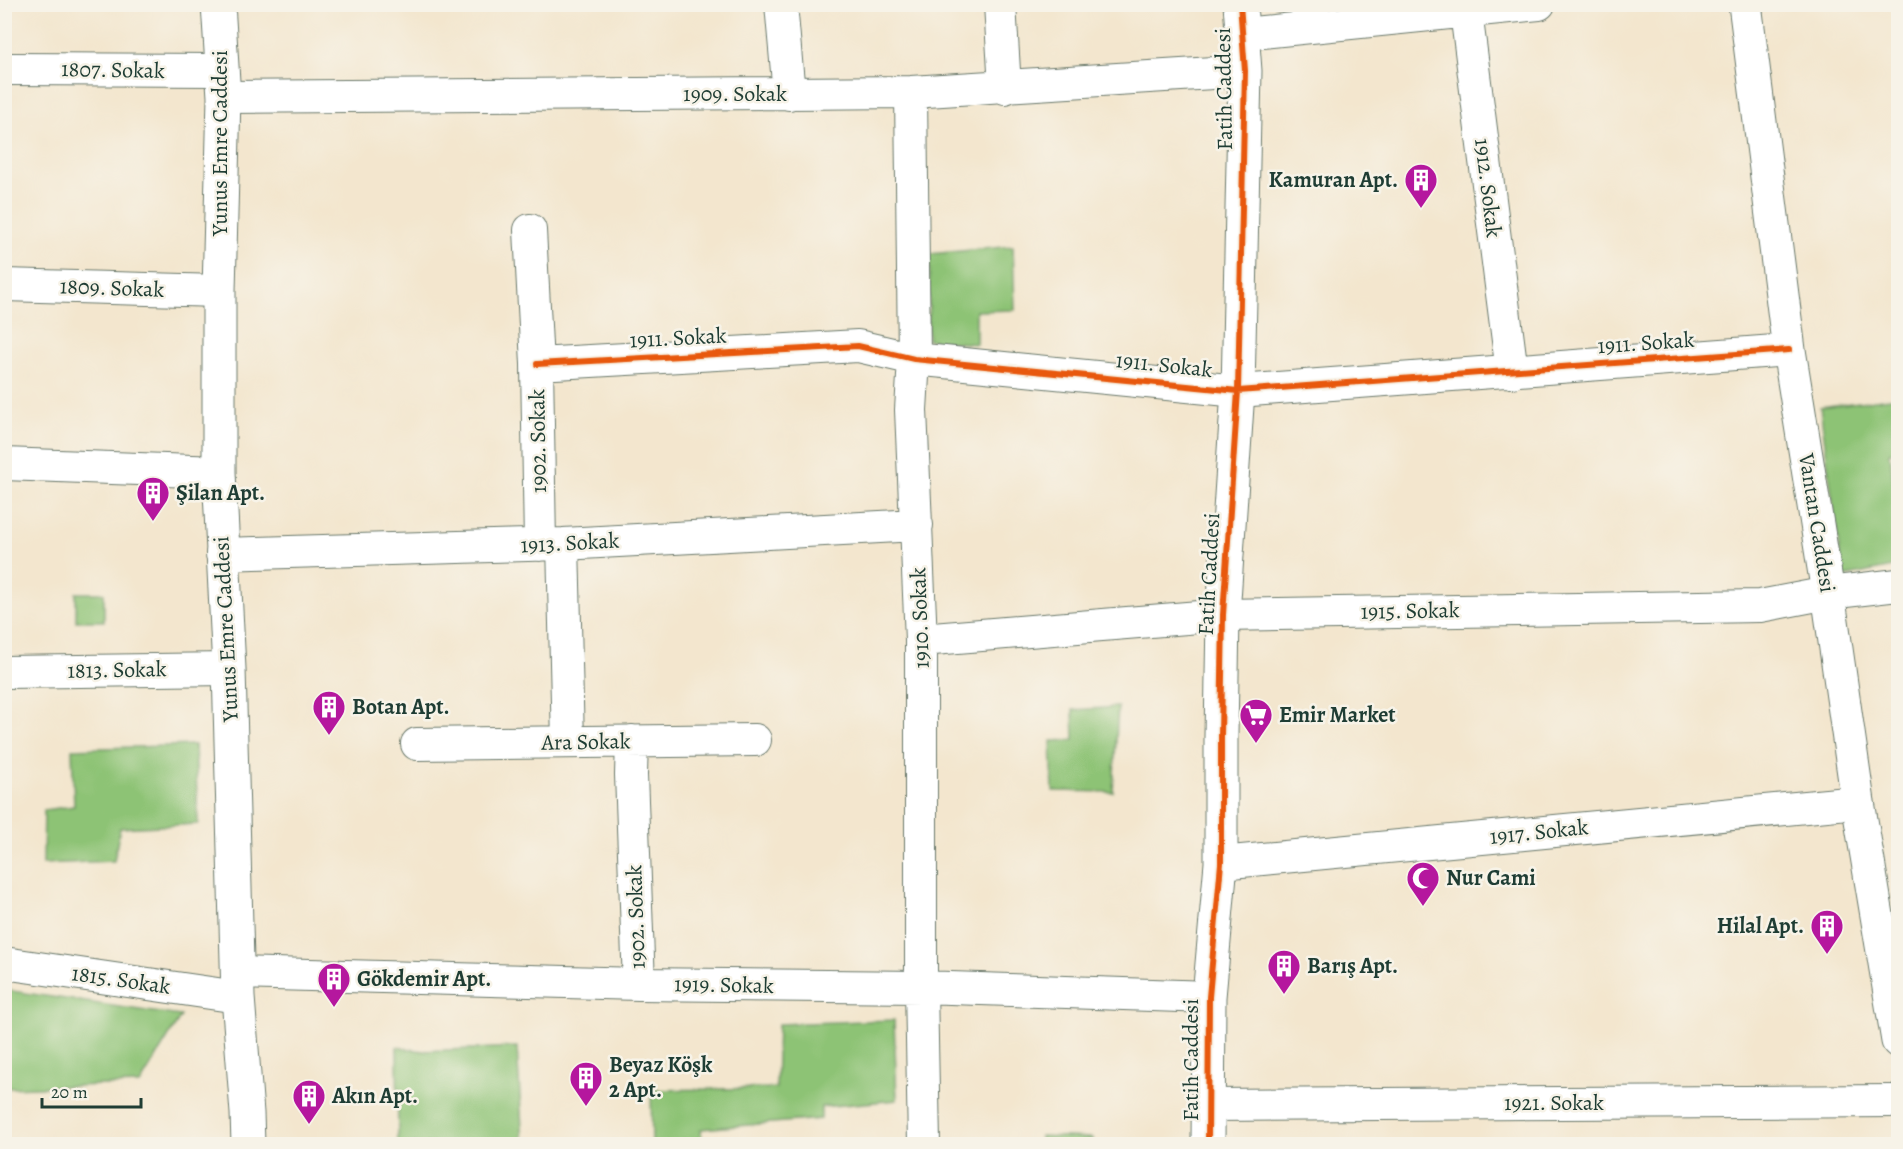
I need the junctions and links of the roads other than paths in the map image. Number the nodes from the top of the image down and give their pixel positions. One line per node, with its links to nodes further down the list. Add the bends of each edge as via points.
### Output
1 (218, 4): 10 (street, Yunus Emre Caddesi)
2 (781, 4): 13 (street)
3 (1000, 4): 11 (street)
4 (1539, 4): 6 (street)
5 (1745, 4): 17 (street, Vantan Caddesi)
6 (1466, 8): 7 (street); 20 (street, 1912. Sokak)
7 (1241, 19): 9 (street, Fatih Caddesi)
8 (4, 69): 10 (street, 1807. Sokak)
9 (1245, 71): 11 (street, 1909. Sokak); 21 (street, Fatih Caddesi)
10 (223, 84): 13 (street, 1909. Sokak); 16 (street, Yunus Emre Caddesi)
11 (1005, 88): 12 (street, 1909. Sokak)
12 (911, 92): 13 (street, 1909. Sokak); 18 (street, 1910. Sokak)
13 (789, 93)
14 (530, 230): 19 (street, 1902. Sokak)
15 (4, 285): 16 (street, 1809. Sokak)
16 (219, 291): 23 (street, Yunus Emre Caddesi)
17 (1789, 350): 20 (street, 1911. Sokak); 28 (street, Vantan Caddesi)
18 (914, 359): 19 (street, 1911. Sokak, via 858,346); 21 (street, 1911. Sokak); 24 (street, 1910. Sokak, via 911,410)
19 (537, 364): 25 (street, 1902. Sokak)
20 (1512, 372): 21 (street, 1911. Sokak)
21 (1238, 391): 29 (street, Fatih Caddesi)
22 (4, 464): 23 (street)
23 (219, 472): 26 (street, Yunus Emre Caddesi)
24 (916, 525): 25 (street, 1913. Sokak); 30 (street, 1910. Sokak)
25 (552, 544): 26 (street, 1913. Sokak); 35 (street, 1902. Sokak)
26 (222, 554): 31 (street, Yunus Emre Caddesi)
27 (1899, 585): 28 (street, 1915. Sokak)
28 (1828, 593): 29 (street, 1915. Sokak, via 1760,606); 37 (street, Vantan Caddesi)
29 (1224, 615): 30 (street, 1915. Sokak); 38 (street, Fatih Caddesi)
30 (921, 640): 42 (street, 1910. Sokak)
31 (230, 669): 32 (street, 1813. Sokak); 41 (street, Yunus Emre Caddesi)
32 (4, 672)
33 (756, 740): 34 (street, Ara Sokak)
34 (632, 741): 35 (street, Ara Sokak); 40 (street, 1902. Sokak)
35 (568, 742): 36 (street, Ara Sokak)
36 (417, 744)
37 (1858, 801): 38 (street, 1917. Sokak); 44 (street, Vantan Caddesi)
38 (1221, 863): 43 (street, Fatih Caddesi)
39 (4, 963): 41 (street, 1815. Sokak)
40 (639, 984): 41 (street, 1919. Sokak); 42 (street, 1919. Sokak)
41 (239, 985): 47 (street, Yunus Emre Caddesi)
42 (921, 987): 43 (street, 1919. Sokak); 48 (street, 1910. Sokak)
43 (1209, 997): 46 (street, Fatih Caddesi)
44 (1899, 1041)
45 (1899, 1101): 46 (street, 1921. Sokak)
46 (1209, 1105): 49 (street, Fatih Caddesi)
47 (248, 1144)
48 (924, 1144)
49 (1208, 1144)

